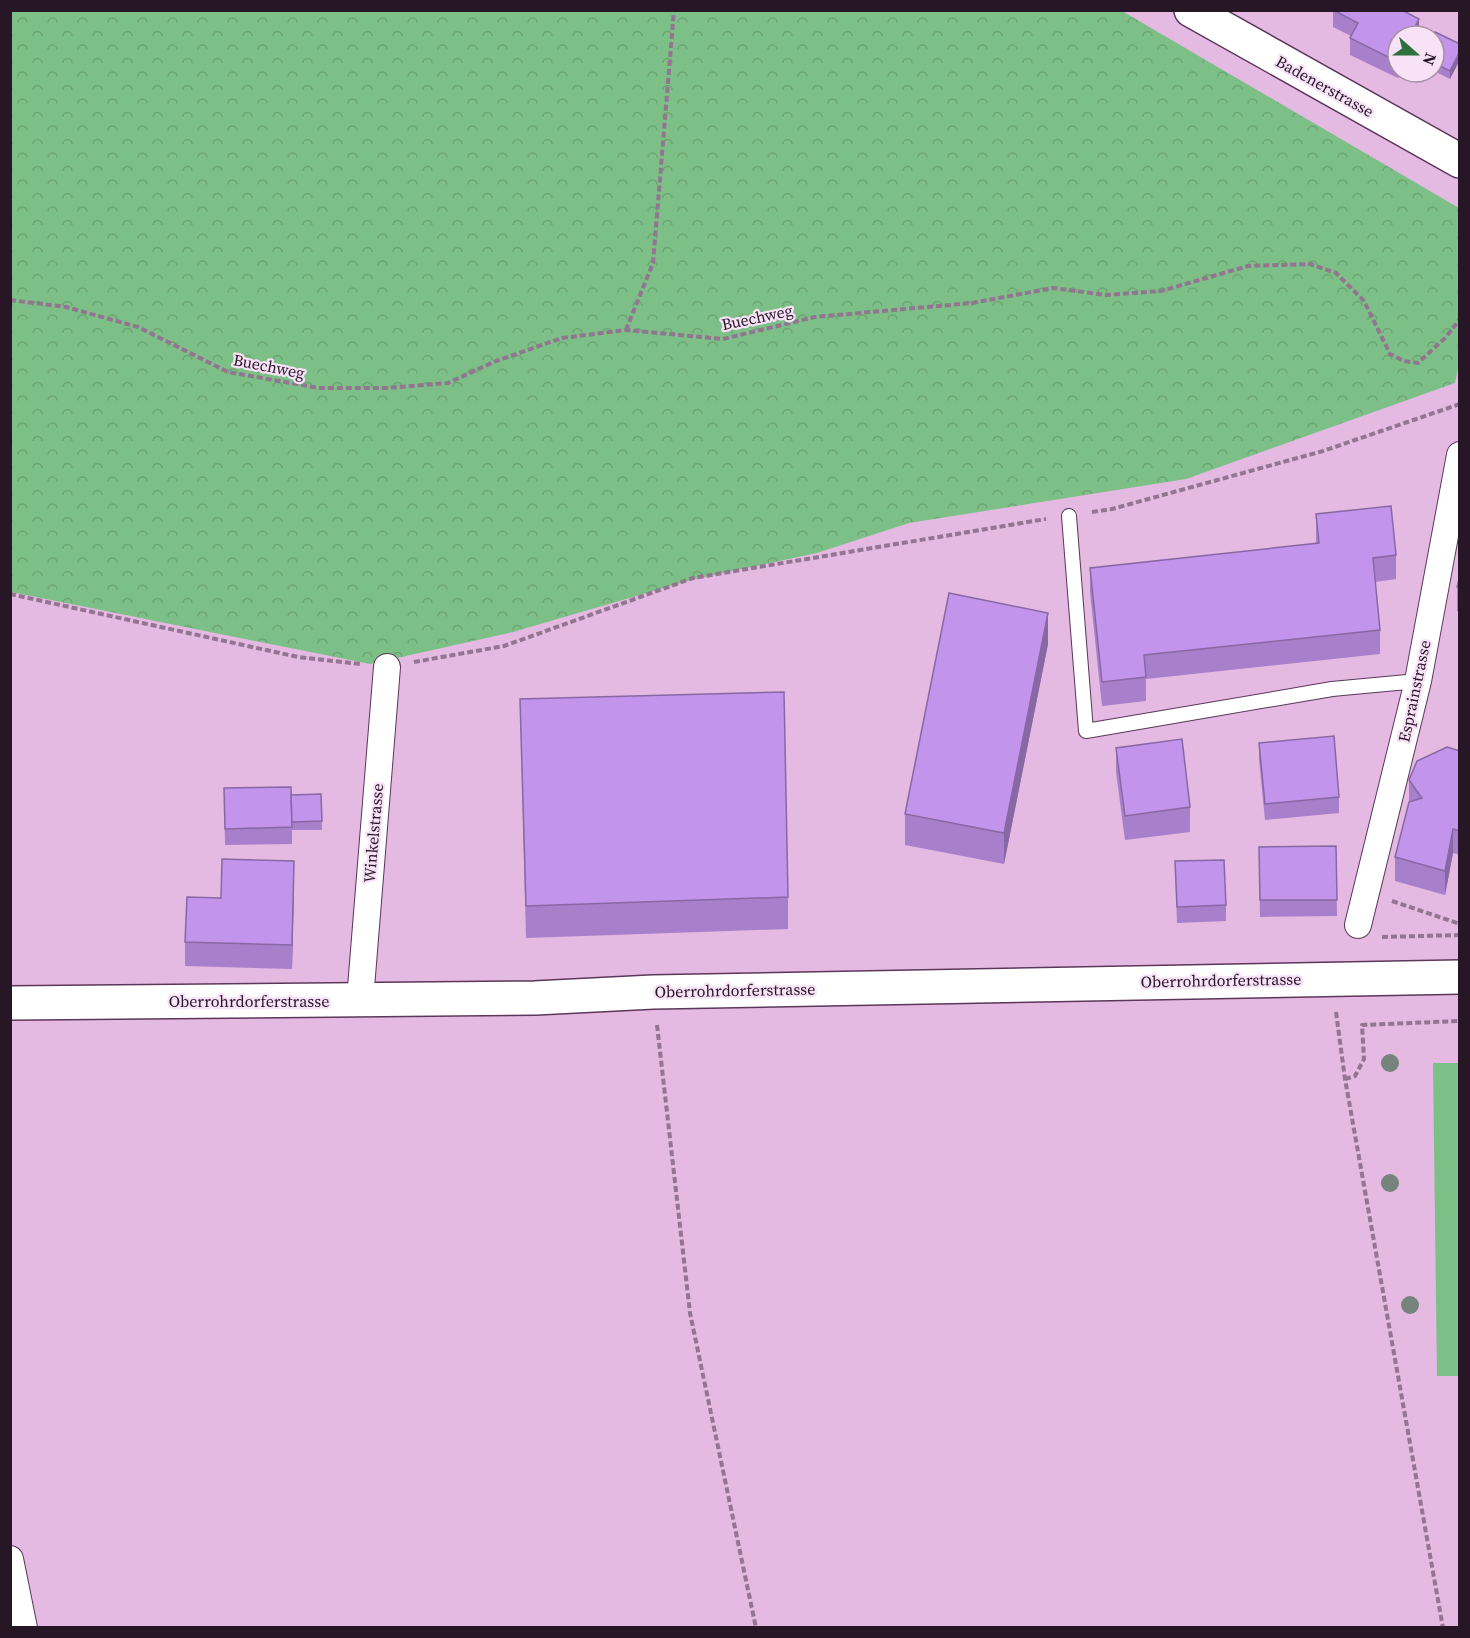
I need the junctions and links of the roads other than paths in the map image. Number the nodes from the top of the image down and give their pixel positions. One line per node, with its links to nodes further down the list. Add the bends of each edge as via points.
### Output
1 (1191, 10): 2 (main road, Badenerstrasse)
2 (1460, 161)
3 (1460, 454): 4 (street, Esprainstrasse)
4 (1454, 512): 7 (street, Esprainstrasse)
5 (1069, 516): 7 (lane, via 1086,731 1332,689)
6 (387, 667): 10 (street, Winkelstrasse)
7 (1418, 681): 8 (street, Esprainstrasse, via 1366,894)
8 (1367, 931)
9 (1460, 977): 10 (main road, Oberrohrdorferstrasse)
10 (360, 1000): 11 (main road, Oberrohrdorferstrasse)
11 (10, 1003)
12 (10, 1559): 13 (street)
13 (24, 1628)

